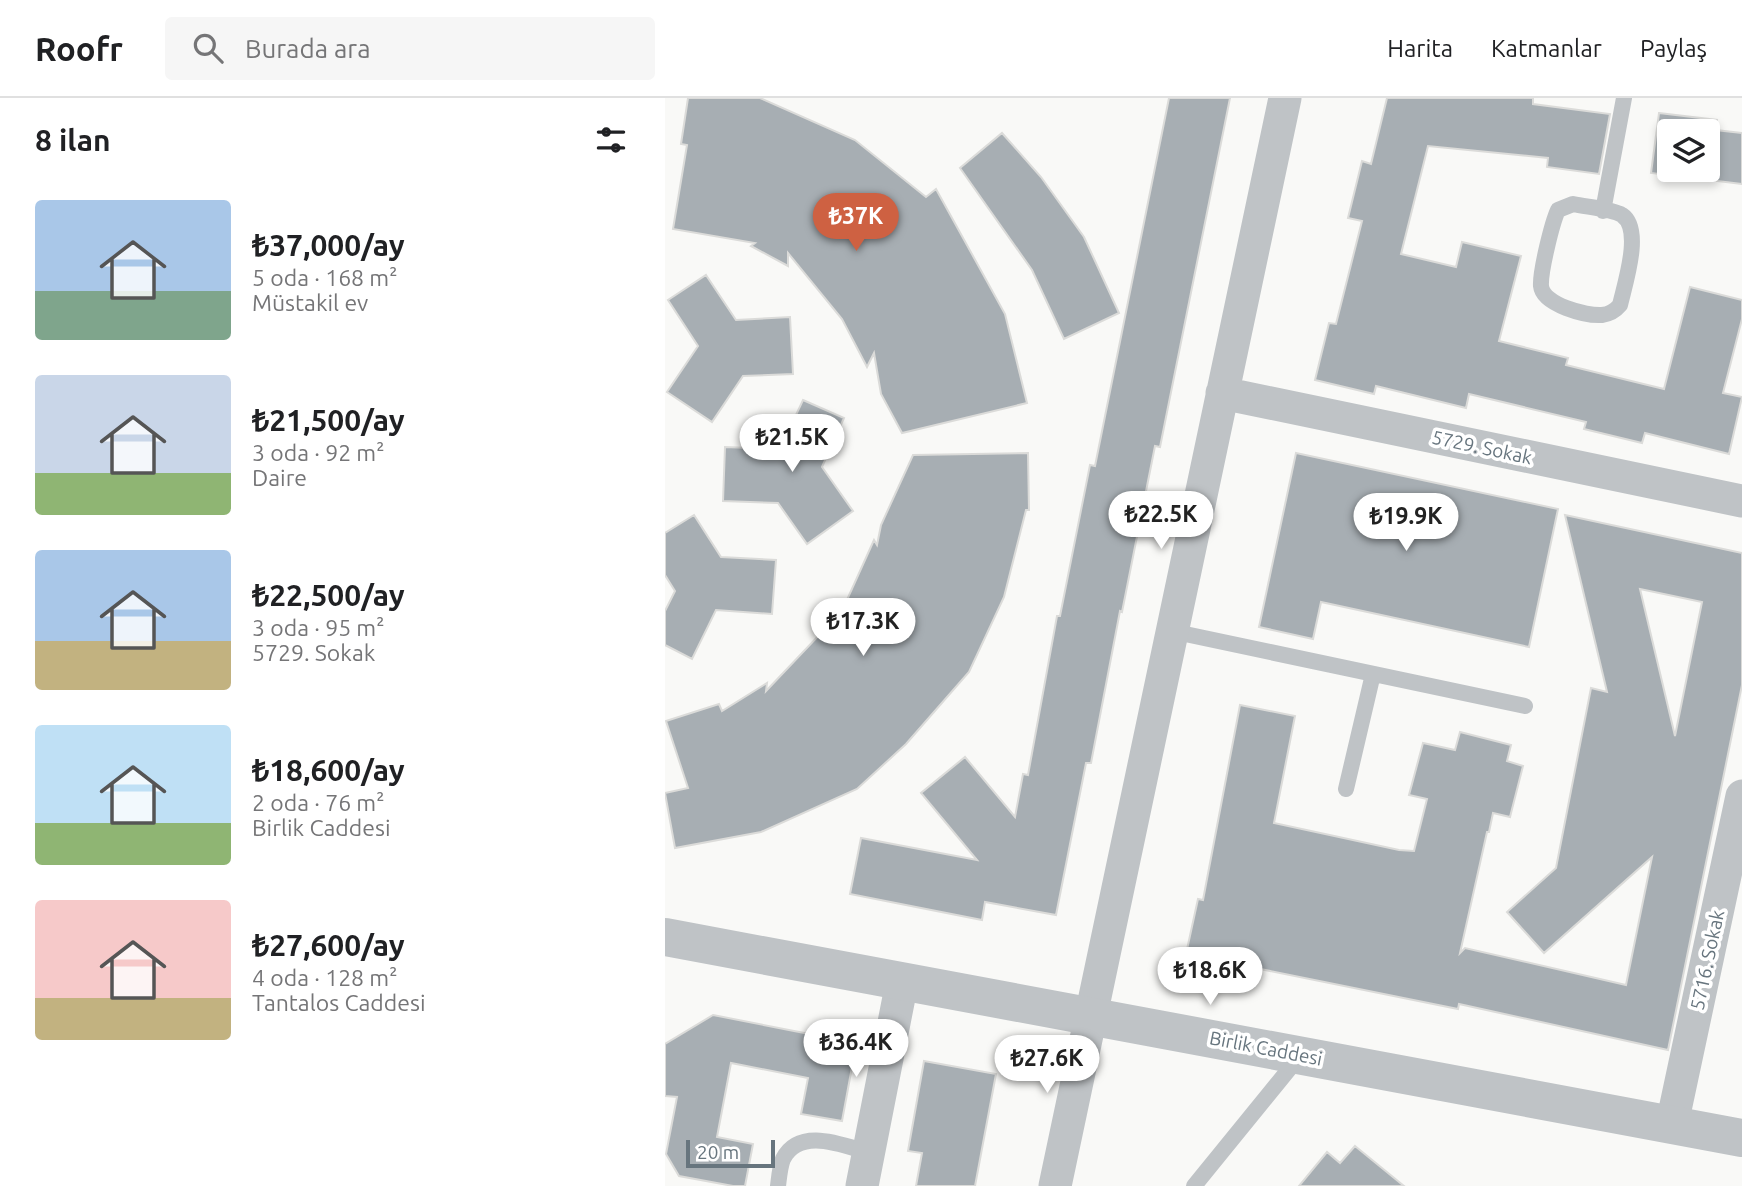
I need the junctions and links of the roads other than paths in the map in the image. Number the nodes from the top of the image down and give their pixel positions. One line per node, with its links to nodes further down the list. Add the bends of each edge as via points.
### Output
1 (1285, 98): 4 (street)
2 (1624, 98): 3 (lane)
3 (1603, 211): 3 (lane, via 1573,204 1558,210 1541,286 1547,299 1600,315 1615,312 1621,305 1633,237 1631,224 1621,214)
4 (1222, 393): 5 (street, 5729. Sokak); 6 (street)
5 (1742, 501)
6 (1171, 631): 7 (lane); 13 (street)
7 (1373, 674): 8 (lane); 9 (lane)
8 (1525, 706)
9 (1346, 789)
10 (1742, 796): 15 (street, 5716. Sokak)
11 (665, 937): 12 (street, Birlik Caddesi)
12 (902, 982): 13 (street, Birlik Caddesi); 17 (street)
13 (1092, 1015): 14 (street, Birlik Caddesi); 20 (street)
14 (1301, 1055): 15 (street, Birlik Caddesi); 21 (lane)
15 (1672, 1124): 16 (street, Birlik Caddesi)
16 (1742, 1138)
17 (870, 1153): 18 (lane, via 816,1139 793,1146 783,1159); 19 (street)
18 (778, 1186)
19 (862, 1186)
20 (1055, 1186)
21 (1194, 1186)

